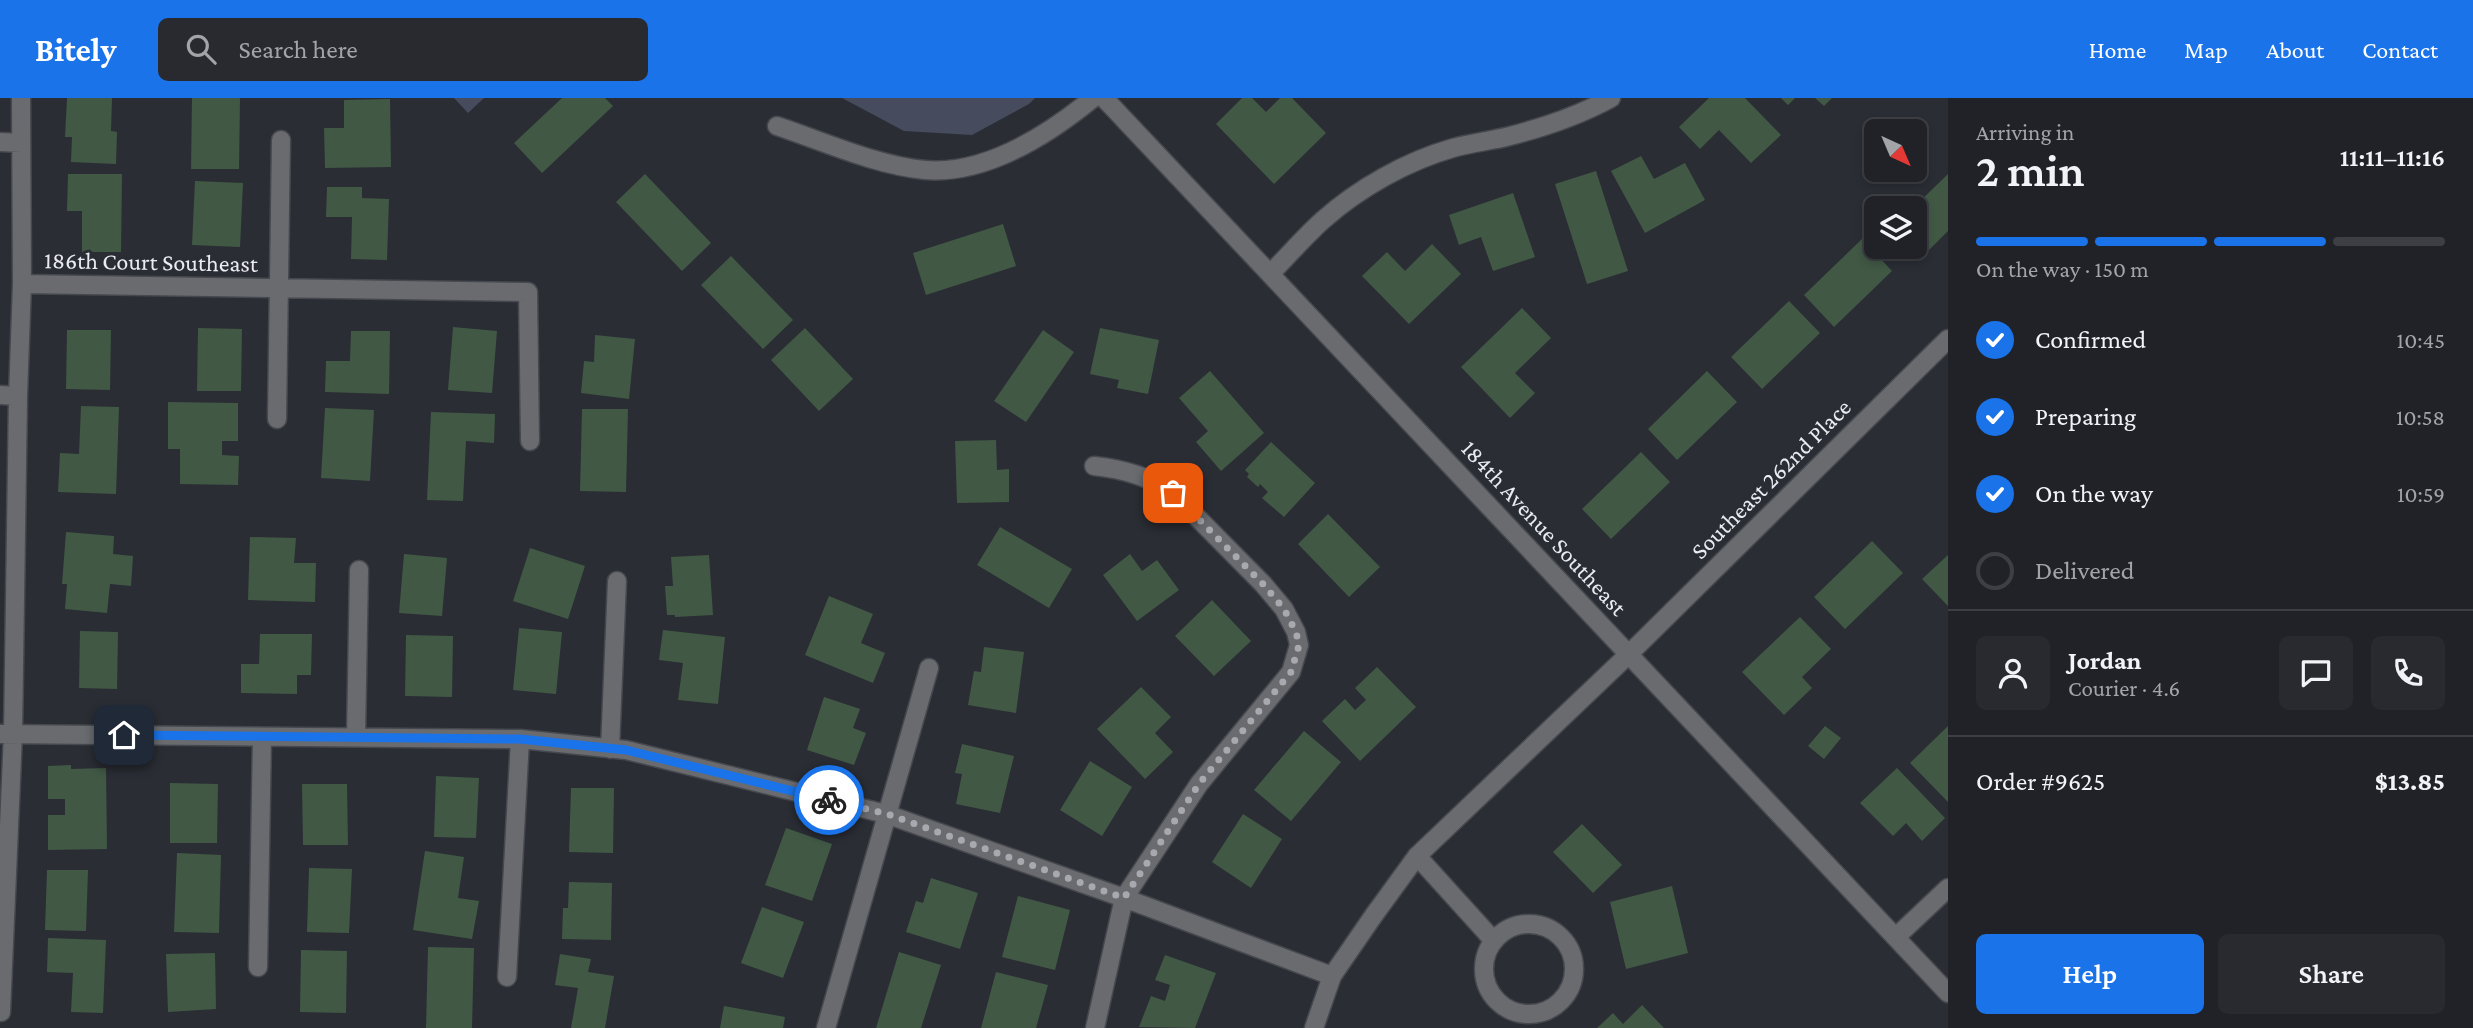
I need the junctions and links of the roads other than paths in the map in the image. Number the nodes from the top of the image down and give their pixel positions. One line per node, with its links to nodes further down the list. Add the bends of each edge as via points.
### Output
1 (21, 98): 8 (street)
2 (1093, 98): 5 (street, via 1063,123 1010,152 964,167 927,170 881,161)
3 (1104, 98): 9 (street, 184th Avenue Southeast)
4 (1611, 98): 9 (street, via 1586,112 1412,162 1324,219)
5 (777, 126)
6 (281, 140): 11 (street, 186th Court Southeast)
7 (0, 142): 8 (street)
8 (21, 143): 10 (street)
9 (1270, 274): 19 (street, 184th Avenue Southeast)
10 (22, 285): 11 (street, 186th Court Southeast); 13 (street)
11 (279, 289): 14 (street, 186th Court Southeast); 15 (street, 186th Court Southeast, via 528,292)
12 (1948, 339): 19 (street, Southeast 262nd Place)
13 (9, 396): 21 (street)
14 (277, 419)
15 (530, 441)
16 (1094, 466): 29 (street, via 1122,469 1173,493 1284,609 1299,645 1291,672 1199,784)
17 (359, 570): 22 (street)
18 (617, 581): 25 (street)
19 (1629, 654): 27 (street, Southeast 262nd Place); 30 (street, 184th Avenue Southeast)
20 (929, 668): 26 (street)
21 (7, 734): 23 (street); 36 (street)
22 (356, 736): 23 (street); 24 (street)
23 (262, 737): 32 (street)
24 (520, 739): 25 (street); 34 (street)
25 (610, 749): 26 (street)
26 (887, 814): 29 (street); 37 (street)
27 (1417, 856): 31 (street); 33 (street, Southeast 262nd Place)
28 (1948, 888): 30 (street)
29 (1124, 898): 33 (street); 38 (street)
30 (1896, 937): 35 (street, 184th Avenue Southeast)
31 (1494, 940): 31 (street, via 1484,969 1493,996 1518,1013 1547,1010 1559,1002 1568,990 1574,961 1560,936 1534,924 1519,925)
32 (258, 967)
33 (1332, 976): 39 (street, Southeast 262nd Place)
34 (507, 977)
35 (1948, 993)
36 (1, 1012)
37 (826, 1028)
38 (1095, 1028)
39 (1314, 1028)

